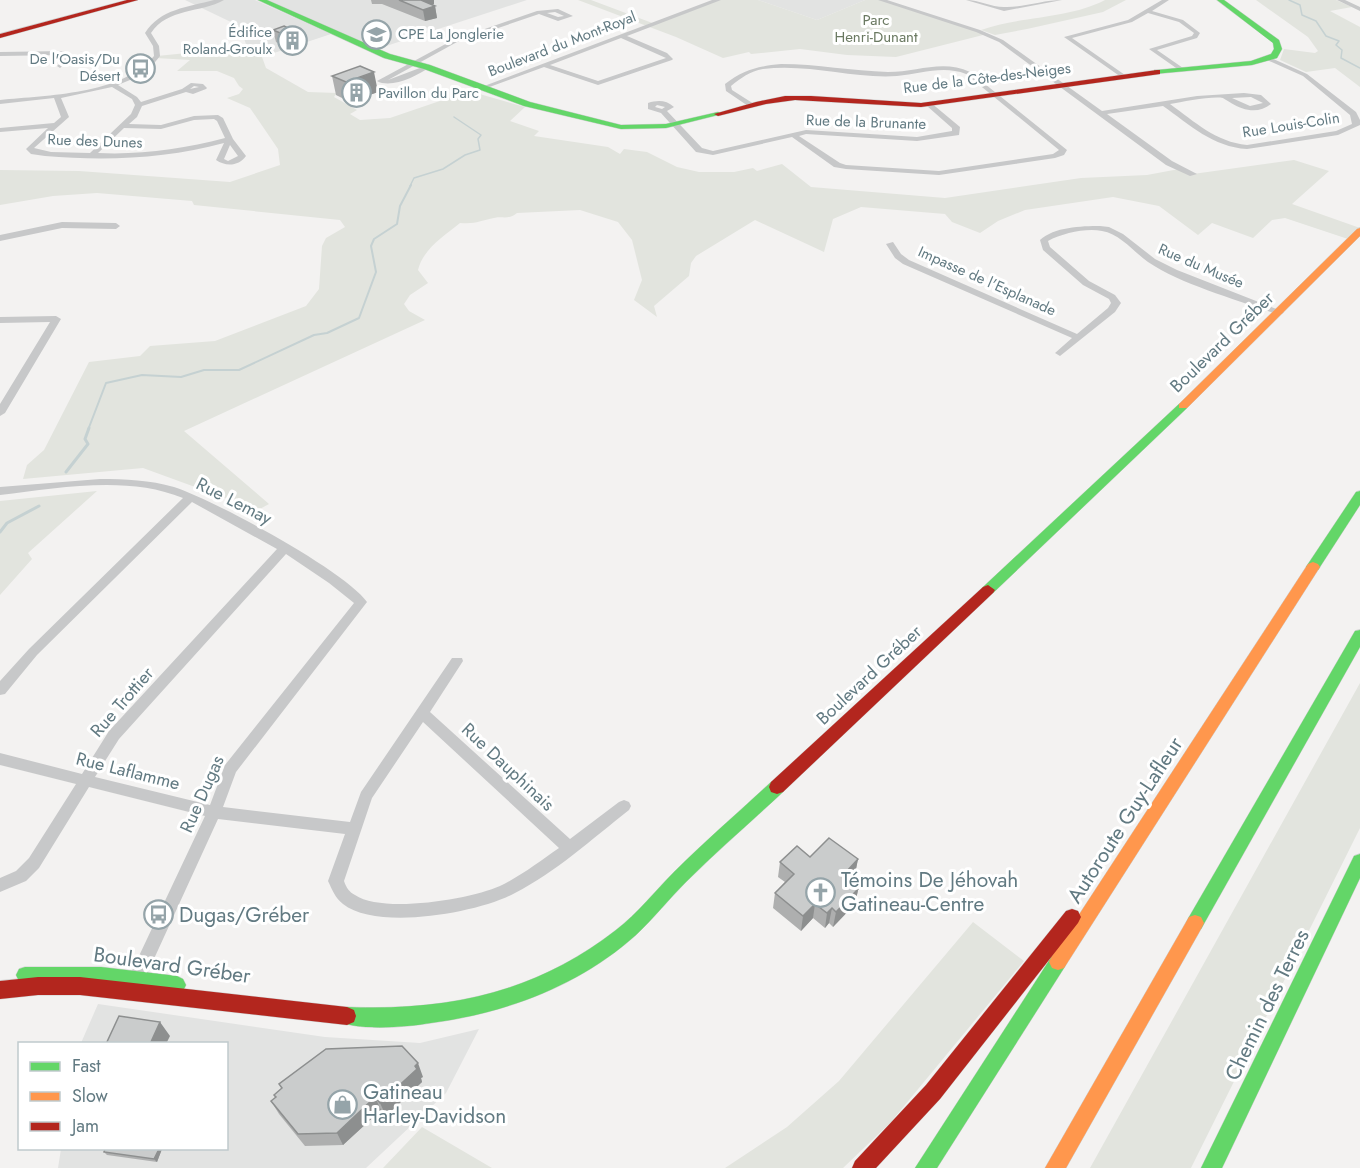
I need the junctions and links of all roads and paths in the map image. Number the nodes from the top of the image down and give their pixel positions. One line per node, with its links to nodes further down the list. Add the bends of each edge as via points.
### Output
1 (125, 0): 16 (main road)
2 (135, 0): 16 (main road)
3 (220, 0): 25 (street, via 157,22 148,34 157,48 155,60 134,76)
4 (714, 0): 17 (street, Boulevard du Mont-Royal)
5 (880, 0): 26 (street, via 997,39)
6 (969, 0): 7 (street, via 1004,9)
7 (1059, 0)
8 (1166, 0): 14 (street)
9 (1213, 0): 10 (street)
10 (1220, 0): 19 (main road, via 1276,42 1276,53)
11 (1340, 0): 13 (street)
12 (266, 1): 20 (main road, Rue de la Côte-des-Neiges, via 383,54)
13 (1360, 9)
14 (1147, 11): 23 (street, via 1181,21 1196,32 1195,37 1152,49); 24 (street, via 1126,22 1067,36)
15 (539, 12): 20 (street, via 459,39)
16 (0, 36)
17 (621, 36): 21 (street, Boulevard du Mont-Royal); 21 (street, via 670,59 598,83)
18 (0, 54): 22 (street, via 65,53 67,59)
19 (1269, 59): 23 (main road, Rue de la Côte-des-Neiges); 33 (street, Rue Louis-Colin, via 1308,78 1353,114 1356,125 1338,133 1234,147 1218,141)
20 (421, 65): 20 (street, via 380,80 394,81); 27 (main road, Rue de la Côte-des-Neiges)
21 (543, 65): 27 (street, Boulevard du Mont-Royal)
22 (60, 66)
23 (1181, 69): 24 (main road, Rue de la Côte-des-Neiges)
24 (1123, 76): 26 (main road, Rue de la Côte-des-Neiges)
25 (112, 84): 30 (street); 34 (street, via 135,98)
26 (1063, 85): 29 (main road, Rue de la Côte-des-Neiges); 38 (street)
27 (482, 88): 39 (main road, Rue de la Côte-des-Neiges, via 527,105 608,125 644,128)
28 (185, 90): 34 (street)
29 (996, 95): 35 (main road, Rue de la Côte-des-Neiges); 36 (street, via 958,68 890,74 789,66 750,71 727,84 729,91); 43 (street, via 1063,152 924,174 839,166)
30 (57, 96): 32 (street); 40 (street, Rue des Dunes, via 66,114)
31 (1225, 96): 31 (street, via 1254,96 1267,104 1247,108); 33 (street)
32 (0, 102)
33 (1164, 103): 38 (street)
34 (139, 105): 41 (street)
35 (930, 105): 36 (main road, Rue de la Côte-des-Neiges, via 795,98); 43 (street, Rue de la Brunante, via 956,127 956,133 917,139 819,132)
36 (751, 106): 39 (main road, Rue de la Côte-des-Neiges)
37 (663, 111): 39 (street)
38 (1101, 113): 45 (street, via 1169,163)
39 (674, 124): 43 (street, Rue de la Brunante, via 699,150 709,153)
40 (56, 125): 42 (street); 44 (street, Rue des Dunes, via 31,151)
41 (123, 126): 44 (street); 44 (street, Rue des Dunes, via 161,127 211,116 220,120 229,139 165,155)
42 (0, 130)
43 (792, 134)
44 (91, 156)
45 (1193, 174)
46 (116, 225): 48 (street, via 63,225)
47 (1360, 231): 50 (main road, Boulevard Gréber)
48 (0, 238)
49 (891, 244): 52 (street, Impasse de l'Esplanade, via 902,260)
50 (1279, 312): 52 (street, Rue du Musée, via 1158,264 1116,233 1091,229 1049,236 1043,242 1086,283 1116,303); 74 (main road, Boulevard Gréber, via 678,878 659,904 584,963 521,994 456,1012 402,1018 338,1015)
51 (0, 320): 54 (street, via 56,319)
52 (1079, 338): 53 (street, Rue du Musée)
53 (1060, 353)
54 (0, 413)
55 (0, 491): 57 (street, Rue Lemay, via 127,484 159,487)
56 (1360, 495): 66 (main road, Autoroute Guy-Lafleur)
57 (191, 497): 58 (street, Rue Lemay); 62 (street, via 33,652)
58 (285, 548): 59 (street, Rue Lemay, via 339,582); 65 (street, Rue Trottier, via 114,735)
59 (360, 602): 68 (street, Rue Dugas, via 239,756)
60 (1360, 635): 78 (main road)
61 (457, 661): 63 (street)
62 (0, 690)
63 (423, 713): 69 (street, via 366,796); 70 (street, Rue Dauphinais)
64 (0, 759): 65 (street, Rue Laflamme)
65 (85, 780): 68 (street, Rue Laflamme); 72 (street, Rue Trottier, via 34,863 21,876)
66 (1160, 805): 76 (main road, via 951,1071); 77 (main road, Autoroute Guy-Lafleur)
67 (624, 806): 70 (street)
68 (214, 812): 69 (street, Rue Laflamme); 74 (street, Rue Dugas)
69 (354, 829): 70 (street, via 336,881 341,894 353,903 386,910 420,910 465,903 507,890)
70 (569, 848)
71 (1360, 861): 79 (main road, Chemin des Terres)
72 (0, 885)
73 (0, 978): 74 (main road, Boulevard Gréber, via 58,972)
74 (133, 984): 75 (main road, Boulevard Gréber)
75 (0, 990)
76 (862, 1168)
77 (925, 1168)
78 (1055, 1168)
79 (1211, 1168)

